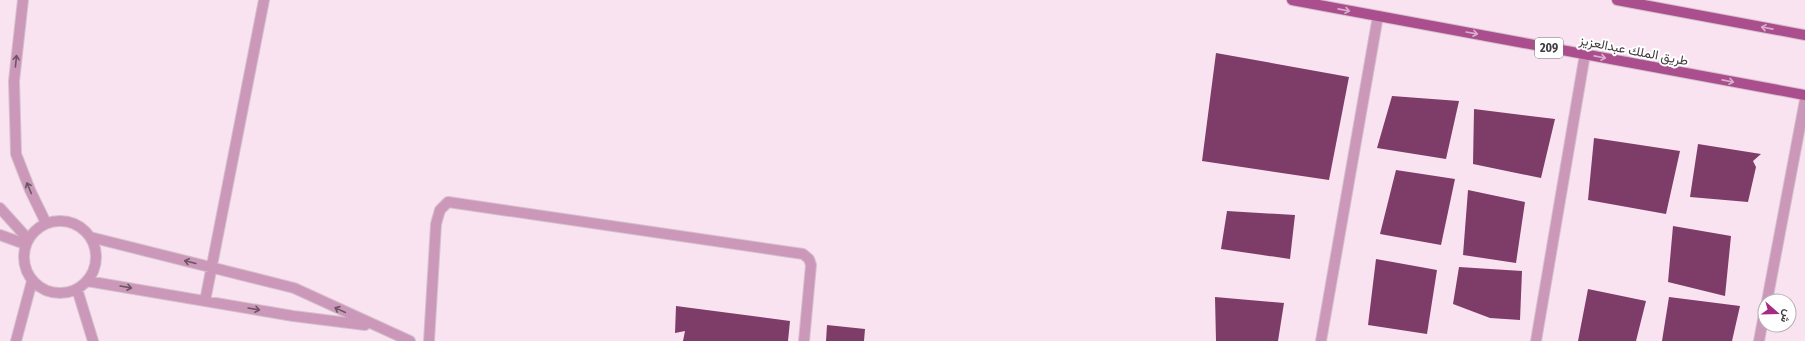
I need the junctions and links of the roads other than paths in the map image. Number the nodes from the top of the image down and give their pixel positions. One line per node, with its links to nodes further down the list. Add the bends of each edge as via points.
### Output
1 (23, 0): 11 (street, one-way to 1, via 16,154 14,81)
2 (264, 0): 15 (street)
3 (1292, 0): 5 (main road, طريق الملك عبدالعزيز / 209, one-way to 5)
4 (1617, 0): 6 (main road, one-way to 4)
5 (1378, 16): 7 (main road, طريق الملك عبدالعزيز / 209, one-way to 7); 27 (street)
6 (1805, 35)
7 (1585, 54): 8 (main road, طريق الملك عبدالعزيز / 209, one-way to 8); 28 (street)
8 (1805, 95)
9 (1805, 100): 19 (street)
10 (0, 208): 14 (street)
11 (46, 223): 13 (street, via 62,220 73,222 83,228); 14 (street, via 39,226)
12 (0, 235): 14 (street)
13 (90, 237): 15 (street, one-way to 13); 17 (street, via 95,248 96,260 94,271)
14 (27, 242): 16 (street, via 23,258 25,270)
15 (211, 268): 20 (street); 21 (street, one-way to 15, via 294,288)
16 (32, 281): 18 (street, via 41,289 53,293 66,293); 22 (street)
17 (87, 281): 18 (street); 20 (street, one-way to 20)
18 (77, 289): 23 (street)
19 (1769, 293)
20 (205, 301): 21 (street, one-way to 21, via 293,316)
21 (375, 326): 24 (street)
22 (16, 341)
23 (93, 341)
24 (410, 341)
25 (429, 341): 26 (street, via 436,224 440,210 448,202 803,254 811,265)
26 (804, 341)
27 (1321, 341)
28 (1536, 341)

